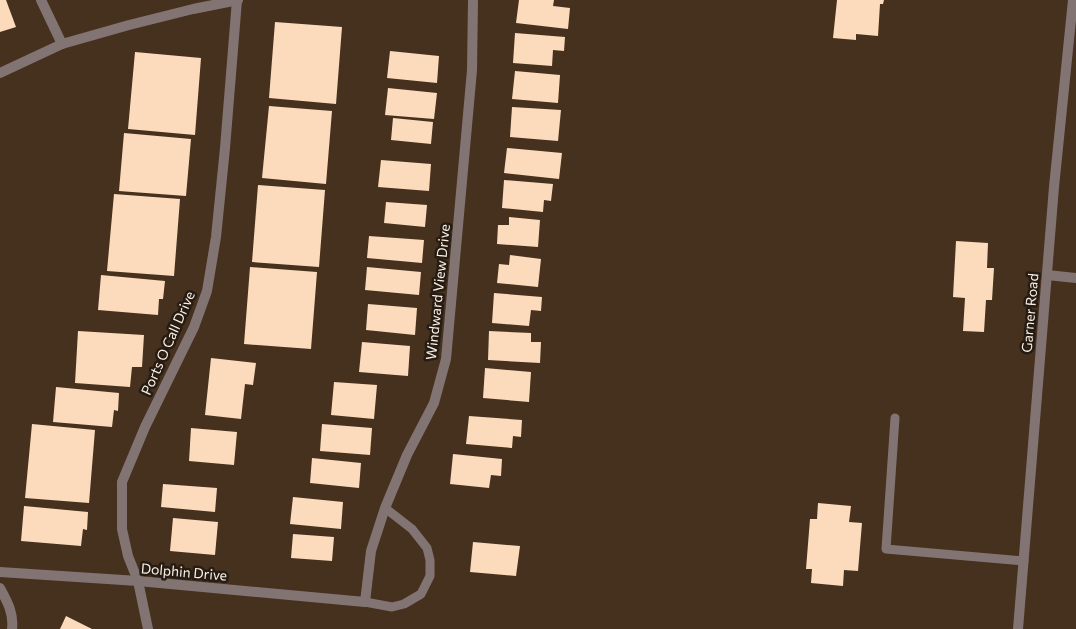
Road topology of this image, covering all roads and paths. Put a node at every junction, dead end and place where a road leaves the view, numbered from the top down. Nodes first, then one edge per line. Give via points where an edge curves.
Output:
1 (41, 0) edge
2 (237, 0) edge
3 (473, 0) edge
4 (1073, 0) edge
5 (62, 44) junction
6 (0, 73) edge
7 (1047, 275) junction
8 (1076, 278) edge
9 (895, 418) dead end
10 (385, 508) junction
11 (1024, 561) junction
12 (0, 572) edge
13 (138, 581) junction
14 (0, 588) edge
15 (365, 602) junction
16 (12, 629) edge
17 (148, 629) edge
18 (1018, 629) edge

1 - 5 street
2 - 5 street
2 - 13 street, Ports O Call Drive via 216,237 207,291 194,327 122,482 122,529
3 - 10 street, Windward View Drive via 472,70 446,359 434,403
4 - 7 street, Garner Road
5 - 6 street
7 - 8 street
7 - 11 street, Garner Road
9 - 11 lane via 886,549
10 - 15 street, Windward View Drive via 371,551
10 - 15 lane via 412,528 428,548 430,576 421,594 404,604 392,606
11 - 18 street, Garner Road
12 - 13 street, Dolphin Drive
13 - 15 street, Dolphin Drive
13 - 17 street, Ports O Call Drive
14 - 16 street via 9,604

